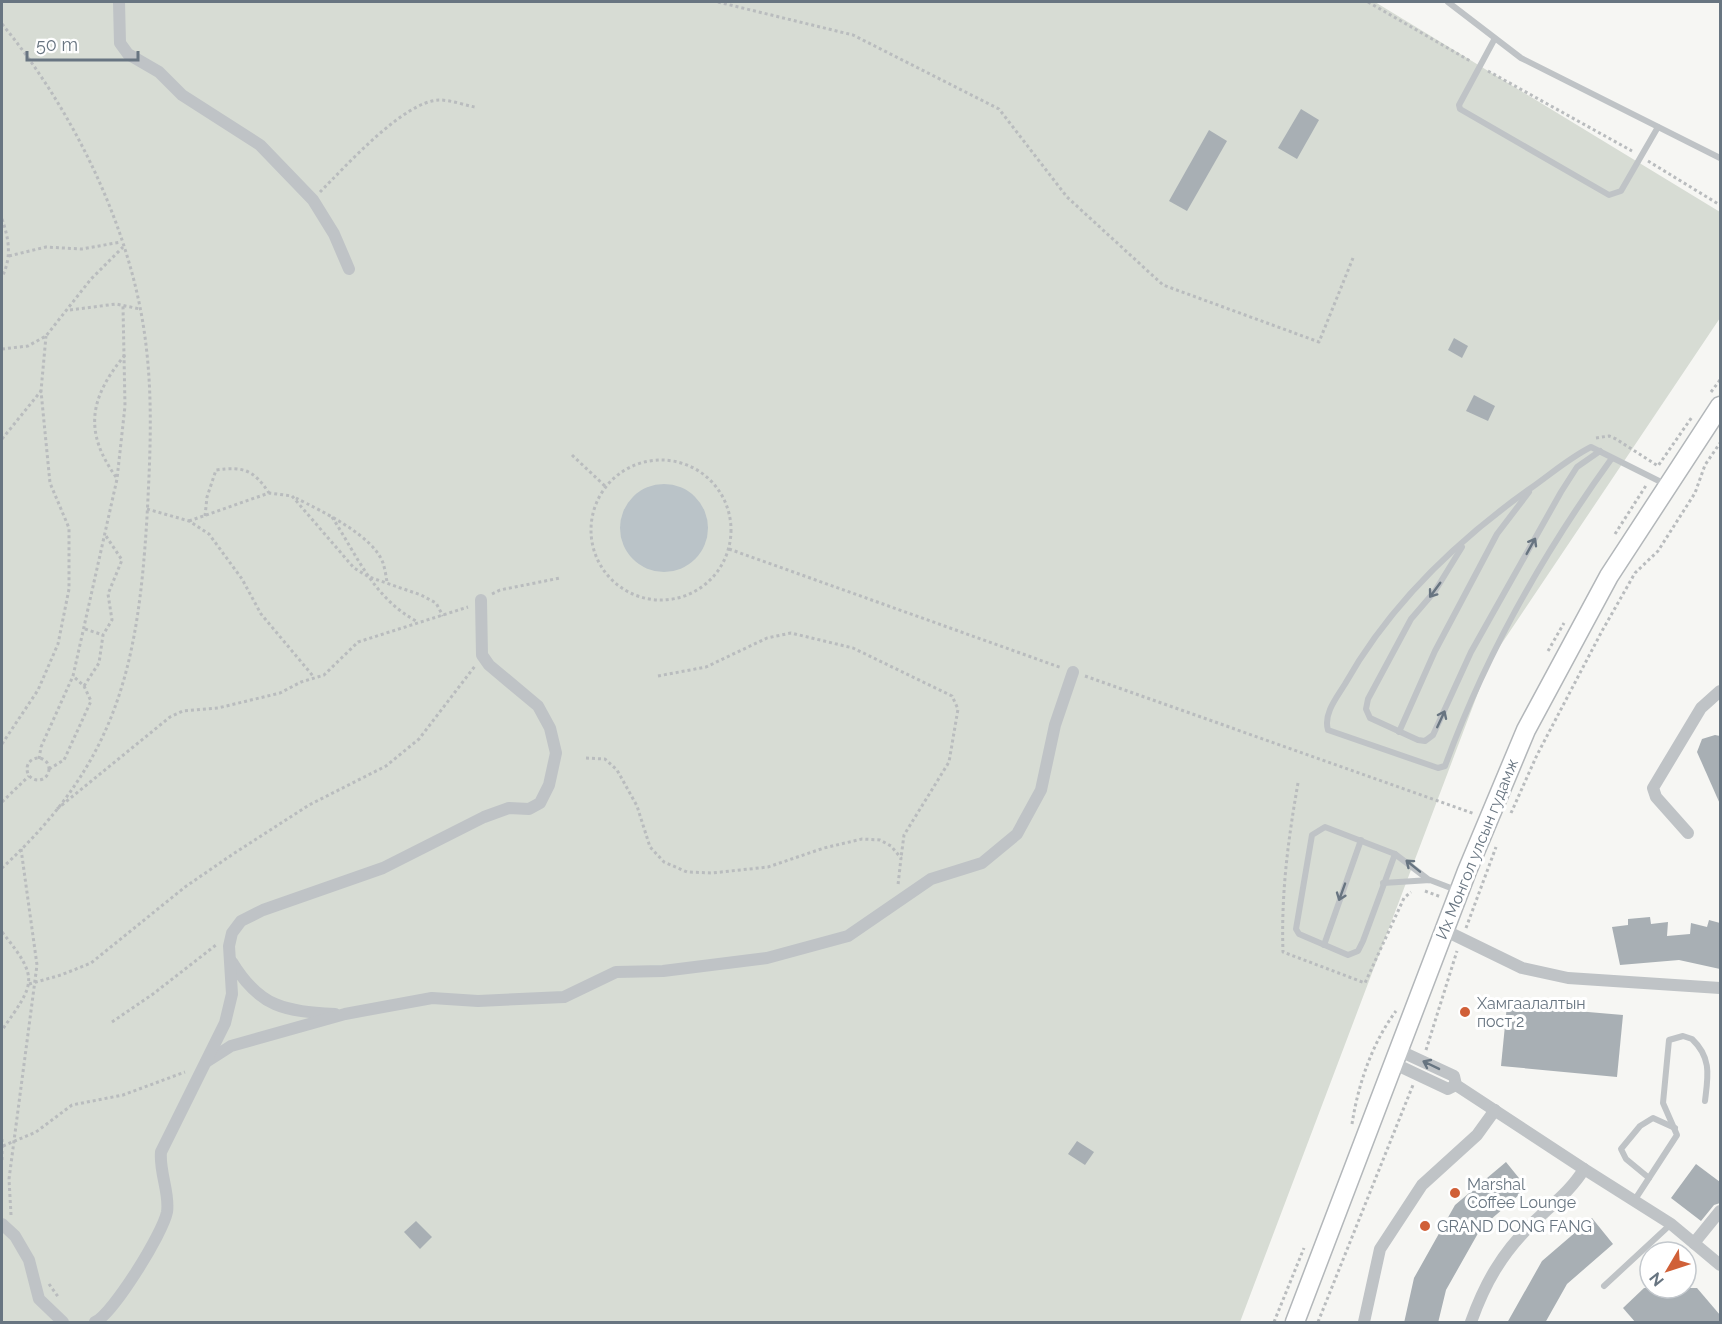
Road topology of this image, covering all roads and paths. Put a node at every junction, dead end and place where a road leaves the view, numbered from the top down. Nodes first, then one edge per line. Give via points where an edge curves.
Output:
1 (119, 2) edge
2 (718, 2) edge
3 (1368, 2) edge
4 (1448, 2) edge
5 (2, 24) edge
6 (1494, 39) junction
7 (1479, 67) junction
8 (476, 107) dead end
9 (1658, 127) junction
10 (1641, 156) junction
11 (1720, 158) edge
12 (313, 200) junction
13 (1720, 205) edge
14 (2, 219) edge
15 (122, 245) junction
16 (9, 256) junction
17 (1353, 258) dead end
18 (350, 269) dead end
19 (2, 275) edge
20 (123, 306) junction
21 (140, 309) junction
22 (68, 310) junction
23 (46, 336) junction
24 (2, 349) edge
25 (125, 355) junction
26 (41, 391) junction
27 (1720, 406) edge
28 (2, 439) edge
29 (1720, 442) edge
30 (1600, 451) junction
31 (572, 455) dead end
32 (1612, 458) junction
33 (117, 479) junction
34 (1667, 485) junction
35 (1533, 486) junction
36 (606, 487) junction
37 (269, 493) junction
38 (292, 496) junction
39 (147, 509) junction
40 (205, 516) junction
41 (332, 517) junction
42 (189, 521) junction
43 (106, 536) junction
44 (1466, 541) junction
45 (729, 549) junction
46 (369, 577) junction
47 (560, 578) dead end
48 (387, 582) junction
49 (481, 600) junction
50 (443, 616) junction
51 (418, 622) junction
52 (85, 628) junction
53 (103, 635) junction
54 (482, 655) junction
55 (1073, 672) junction
56 (73, 676) junction
57 (658, 676) dead end
58 (313, 677) junction
59 (84, 686) junction
60 (1720, 691) edge
61 (1399, 732) junction
62 (2, 744) edge
63 (586, 758) dead end
64 (39, 759) junction
65 (49, 769) junction
66 (29, 776) junction
67 (1298, 783) dead end
68 (2, 802) edge
69 (53, 813) junction
70 (1479, 816) dead end
71 (1508, 819) dead end
72 (1688, 833) dead end
73 (1499, 839) dead end
74 (1361, 840) junction
75 (21, 849) junction
76 (1395, 854) junction
77 (901, 858) junction
78 (2, 868) edge
79 (1430, 880) junction
80 (1383, 883) junction
81 (1415, 889) dead end
82 (1421, 890) dead end
83 (1460, 891) junction
84 (1442, 898) dead end
85 (895, 904) junction
86 (1444, 930) junction
87 (2, 932) edge
88 (232, 933) junction
89 (1463, 938) junction
90 (1324, 945) junction
91 (231, 961) junction
92 (36, 982) junction
93 (29, 984) junction
94 (1720, 988) edge
95 (1399, 1007) dead end
96 (345, 1014) junction
97 (112, 1022) dead end
98 (2, 1030) edge
99 (1398, 1057) junction
100 (1422, 1061) junction
101 (206, 1062) junction
102 (1417, 1074) junction
103 (1456, 1084) junction
104 (1705, 1101) dead end
105 (1495, 1110) junction
106 (1676, 1129) junction
107 (1351, 1130) dead end
108 (2, 1139) edge
109 (3, 1146) junction
110 (2, 1160) edge
111 (1584, 1169) junction
112 (1649, 1178) junction
113 (1634, 1201) junction
114 (1720, 1211) edge
115 (7, 1222) edge
116 (1671, 1224) junction
117 (1308, 1238) dead end
118 (1690, 1240) edge
119 (1696, 1240) edge
120 (1698, 1246) edge
121 (1720, 1265) edge
122 (47, 1280) dead end
123 (1604, 1286) dead end
124 (61, 1301) dead end
125 (63, 1323) edge
126 (95, 1323) edge
127 (1274, 1323) edge
128 (1295, 1323) edge
129 (1318, 1323) edge
130 (1364, 1323) edge
131 (1471, 1323) edge

1 - 12 street via 120,43 128,54 159,72 182,95 260,145
2 - 17 path via 853,34 999,109 1066,198 1163,285 1319,342
3 - 7 path
4 - 6 lane
5 - 15 path via 42,77 76,137
6 - 7 lane
6 - 9 lane via 1521,58
7 - 10 path
7 - 10 lane via 1460,109 1609,195 1620,191
8 - 12 path via 438,100 411,111 361,151
9 - 10 lane
9 - 11 lane
10 - 13 path
12 - 18 street
14 - 16 path
15 - 16 path via 46,247
15 - 21 path
15 - 22 path
16 - 19 path
20 - 21 path
20 - 22 path
20 - 25 path
21 - 39 path via 149,381
22 - 23 path
23 - 24 path via 28,346
23 - 26 path
25 - 33 path via 125,406
25 - 33 path via 99,390 94,416 96,443
26 - 28 path
26 - 62 path via 50,483 69,528 69,589 58,644 38,690
27 - 34 main road, Их Монгол улсын гудамж
29 - 71 path via 1705,465 1695,493 1658,551 1635,573 1602,631
30 - 32 lane
30 - 35 lane via 1591,447 1575,454
61 -> 30 lane via 1425,741 1433,735 1471,652 1561,492 1577,467
31 - 36 path
32 - 34 lane
32 - 44 lane via 1572,514 1494,651 1445,766 1438,768 1328,730 1328,713 1362,653 1429,571
33 - 43 path
34 - 83 main road, Их Монгол улсын гудамж via 1609,576 1526,730
35 - 44 lane via 1490,516
35 - 61 lane via 1497,534 1435,651
36 - 45 path via 630,467 652,460 675,461 697,469 714,484 726,504 731,527
36 - 45 path via 591,521 592,544 601,566 616,584 636,596 659,600 682,597 702,587 719,571
37 - 38 path
37 - 40 path
37 - 40 path via 259,477 237,467 216,470
38 - 41 path
38 - 46 path via 337,551
39 - 42 path
39 - 69 path via 139,617 123,690 99,746
40 - 42 path
41 - 46 path
41 - 48 path via 351,529 383,561
42 - 58 path via 209,534 242,579 261,614
43 - 52 path
43 - 53 path via 122,560 108,594 112,620
44 -> 61 lane via 1436,591 1411,619 1368,699 1366,709 1370,718
45 - 55 path
46 - 48 path
46 - 51 path via 388,603
47 - 49 path via 500,590
48 - 50 path via 436,603
49 - 50 path
49 - 54 street
50 - 51 path
51 - 58 path via 358,642 324,675
52 - 53 path
52 - 56 path
53 - 59 path via 99,663
54 - 88 street via 538,706 550,728 556,753 549,785 540,803 529,809 509,808 484,817 383,868 263,909 241,921
54 - 92 path via 419,739 386,766 309,805 185,887 91,963
55 - 70 path
55 - 85 street via 1054,725 1041,790 1017,834 982,863 931,879
56 - 59 path
56 - 64 path
57 - 77 path via 706,667 767,638 791,633 853,648 952,696 958,710 949,762 904,835
58 - 69 path via 280,693 218,708 183,711 170,717
59 - 65 path via 91,701 64,760
60 - 72 street via 1701,708 1653,788 1656,797
63 - 77 path via 605,759 617,770 637,806 650,847 664,862 687,873 768,867 862,839 886,843
64 - 65 path
64 - 66 path via 28,765
65 - 66 path via 41,780
66 - 68 path
67 - 81 path via 1285,860 1282,952 1365,983 1404,898
69 - 75 path
73 - 89 path
74 - 76 lane
74 -> 90 lane
74 - 90 lane via 1325,827 1312,835 1296,930
75 - 78 path
75 - 92 path via 36,943
79 -> 76 lane
76 - 80 lane
77 - 85 path
79 - 80 lane
79 - 83 lane
80 - 90 lane via 1358,951 1348,955
82 - 84 path
83 - 86 main road, Их Монгол улсын гудамж
85 - 96 street via 848,936 767,958 663,971 616,972 564,997 478,1001 432,998
86 - 89 street
86 - 99 main road, Их Монгол улсын гудамж
87 - 93 path via 24,960
88 - 91 street
88 - 97 path
89 - 94 street via 1522,968 1568,978
89 - 100 path
91 - 96 street via 252,991 273,1005 291,1011
91 - 101 street via 230,1004
92 - 93 path
92 - 115 path via 27,1027
93 - 98 path via 27,995
95 - 107 path via 1383,1028 1356,1097
96 - 101 street via 231,1046
99 - 100 street
99 - 102 street
99 - 128 main road, Их Монгол улсын гудамж
103 -> 100 street via 1454,1076
101 - 109 path via 123,1095 72,1105 36,1132
101 - 126 street via 161,1152 159,1168 167,1210 157,1240 115,1302
102 - 103 street via 1448,1089
102 - 129 path
103 - 105 street
104 - 106 lane via 1709,1064 1704,1053 1692,1039 1674,1037 1669,1040 1663,1103
105 - 111 street
105 - 130 street via 1477,1135 1422,1185 1380,1249
106 - 112 lane via 1677,1135
106 - 112 lane via 1653,1118 1640,1126 1621,1149 1626,1159
108 - 109 path
109 - 110 path
111 - 113 street
111 - 131 street via 1576,1183 1503,1258 1484,1286
112 - 113 lane
113 - 116 street
114 - 119 street
115 - 125 street via 29,1260 39,1299
116 - 118 street
116 - 123 lane
117 - 127 path
120 - 121 street
122 - 124 path

